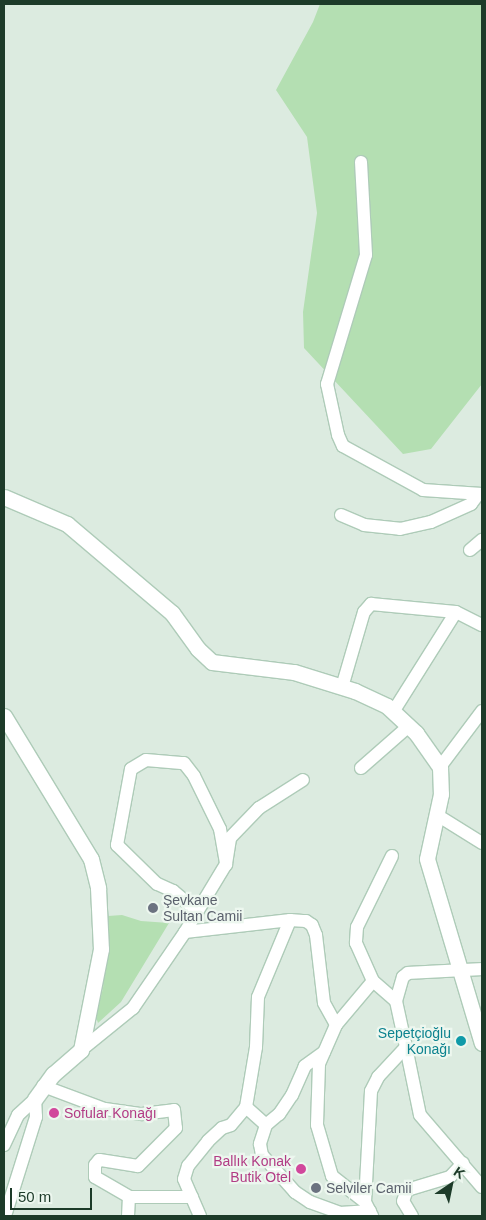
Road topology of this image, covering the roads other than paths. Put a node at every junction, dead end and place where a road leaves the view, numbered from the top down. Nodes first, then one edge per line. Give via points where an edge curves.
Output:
1 (361, 162) dead end
2 (480, 495) edge
3 (4, 496) edge
4 (341, 515) dead end
5 (482, 540) edge
6 (470, 550) dead end
7 (456, 612) junction
8 (482, 625) edge
9 (342, 687) junction
10 (482, 711) edge
11 (393, 712) junction
12 (4, 716) edge
13 (409, 726) junction
14 (440, 767) junction
15 (361, 768) dead end
16 (303, 780) dead end
17 (437, 815) junction
18 (482, 843) edge
19 (392, 856) dead end
20 (226, 864) junction
21 (197, 910) junction
22 (290, 920) junction
23 (185, 932) junction
24 (482, 969) edge
25 (461, 972) junction
26 (373, 981) junction
27 (396, 1001) junction
28 (336, 1025) junction
29 (482, 1043) edge
30 (406, 1048) junction
31 (81, 1050) junction
32 (324, 1052) junction
33 (39, 1092) junction
34 (246, 1107) junction
35 (266, 1125) junction
36 (4, 1145) edge
37 (463, 1163) junction
38 (482, 1187) edge
39 (129, 1197) junction
40 (192, 1197) junction
41 (369, 1210) edge
42 (5, 1216) edge
43 (128, 1216) edge
44 (200, 1216) edge
45 (412, 1216) edge

1 - 2 street via 366,255 327,384 338,435 343,446 423,490
2 - 4 street via 471,504 431,522 400,529 364,525
3 - 9 main road via 67,524 172,613 198,649 212,662 294,672
5 - 6 street
7 - 8 street
7 - 9 street via 371,604 364,612
7 - 11 street
9 - 11 main road
10 - 14 street
11 - 13 main road
12 - 31 main road via 91,859 98,888 101,949
13 - 14 main road
13 - 15 street
14 - 17 main road
16 - 20 street via 258,808 230,838
17 - 18 street
17 - 25 main road via 427,859
19 - 26 street via 357,927 356,943
20 - 21 street
20 - 21 street via 220,829 184,762 146,760 131,769 117,845 156,884 173,891
21 - 23 street
22 - 23 street
22 - 28 street via 312,925 324,1003
22 - 34 street via 258,997 256,1047
23 - 31 street via 133,1008
24 - 25 street
25 - 27 street via 408,973 403,977
25 - 29 main road
26 - 27 street
26 - 28 street
27 - 30 street
28 - 32 street
30 - 37 street via 420,1115
30 - 41 street via 378,1078 371,1091
31 - 33 main road
32 - 35 street via 305,1066 292,1095 279,1114
32 - 41 street via 319,1064 317,1125 332,1176
33 - 36 street via 18,1115
33 - 39 street via 106,1109 142,1114 174,1110 176,1128 138,1166 99,1160 94,1165 95,1178
33 - 42 street via 36,1117
34 - 35 street
34 - 40 street via 231,1125 222,1128 208,1141 188,1166 184,1179
35 - 41 street via 260,1144 262,1155 295,1192 310,1202 340,1213
37 - 38 street
37 - 45 street via 450,1177 407,1190 403,1201
39 - 40 street
39 - 43 street
40 - 44 street

